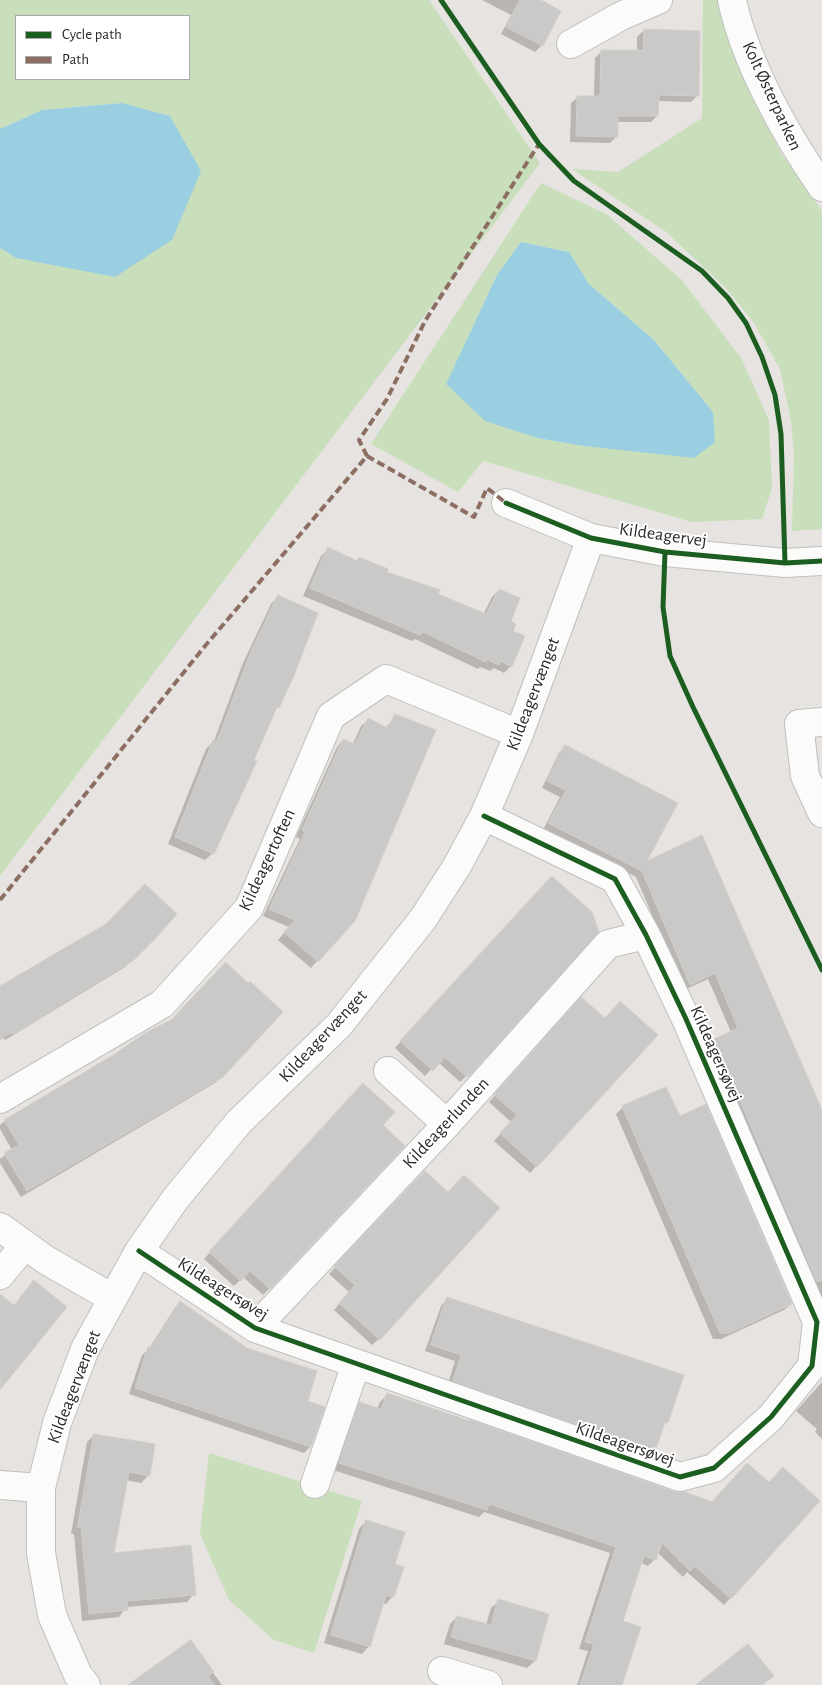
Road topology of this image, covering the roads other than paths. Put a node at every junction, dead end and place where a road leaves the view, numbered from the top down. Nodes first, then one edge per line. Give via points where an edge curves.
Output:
1 (658, 0) edge
2 (732, 0) edge
3 (616, 8) edge
4 (571, 44) dead end
5 (822, 187) edge
6 (506, 503) dead end
7 (591, 538) junction
8 (822, 561) edge
9 (822, 722) edge
10 (519, 734) junction
11 (822, 813) edge
12 (484, 816) junction
13 (646, 935) junction
14 (388, 1071) dead end
15 (0, 1099) edge
16 (447, 1124) junction
17 (0, 1227) edge
18 (24, 1246) junction
19 (139, 1251) junction
20 (0, 1275) edge
21 (112, 1298) junction
22 (255, 1328) junction
23 (356, 1364) junction
24 (315, 1484) dead end
25 (0, 1485) edge
26 (41, 1488) junction
27 (442, 1671) dead end
28 (75, 1682) edge
29 (488, 1685) edge

1 - 3 street
2 - 5 street, Kolt Østerparken via 762,83 794,147
3 - 4 street
6 - 7 street, Kildeagervej
7 - 8 street, Kildeagervej via 665,552 785,563
7 - 10 street, Kildeagervænget
9 - 11 street via 799,724 805,776
10 - 12 street, Kildeagervænget
10 - 15 street, Kildeagertoften via 386,679 332,716 249,908 162,1004
12 - 13 street, Kildeagersøvej via 616,879
12 - 19 street, Kildeagervænget via 423,919 339,1025 239,1122 176,1198
13 - 16 street, Kildeagerlunden via 608,944
13 - 23 street, Kildeagersøvej via 686,1019 817,1322 812,1366 771,1417 714,1468 680,1478
14 - 16 street
16 - 22 street, Kildeagerlunden
17 - 18 street
18 - 20 street
18 - 21 street
19 - 21 street, Kildeagervænget
19 - 22 street, Kildeagersøvej
21 - 26 street, Kildeagervænget via 84,1349 56,1423
22 - 23 street, Kildeagersøvej
23 - 24 street
25 - 26 street
26 - 28 street, Kildeagervænget via 41,1553 52,1615
27 - 29 street

